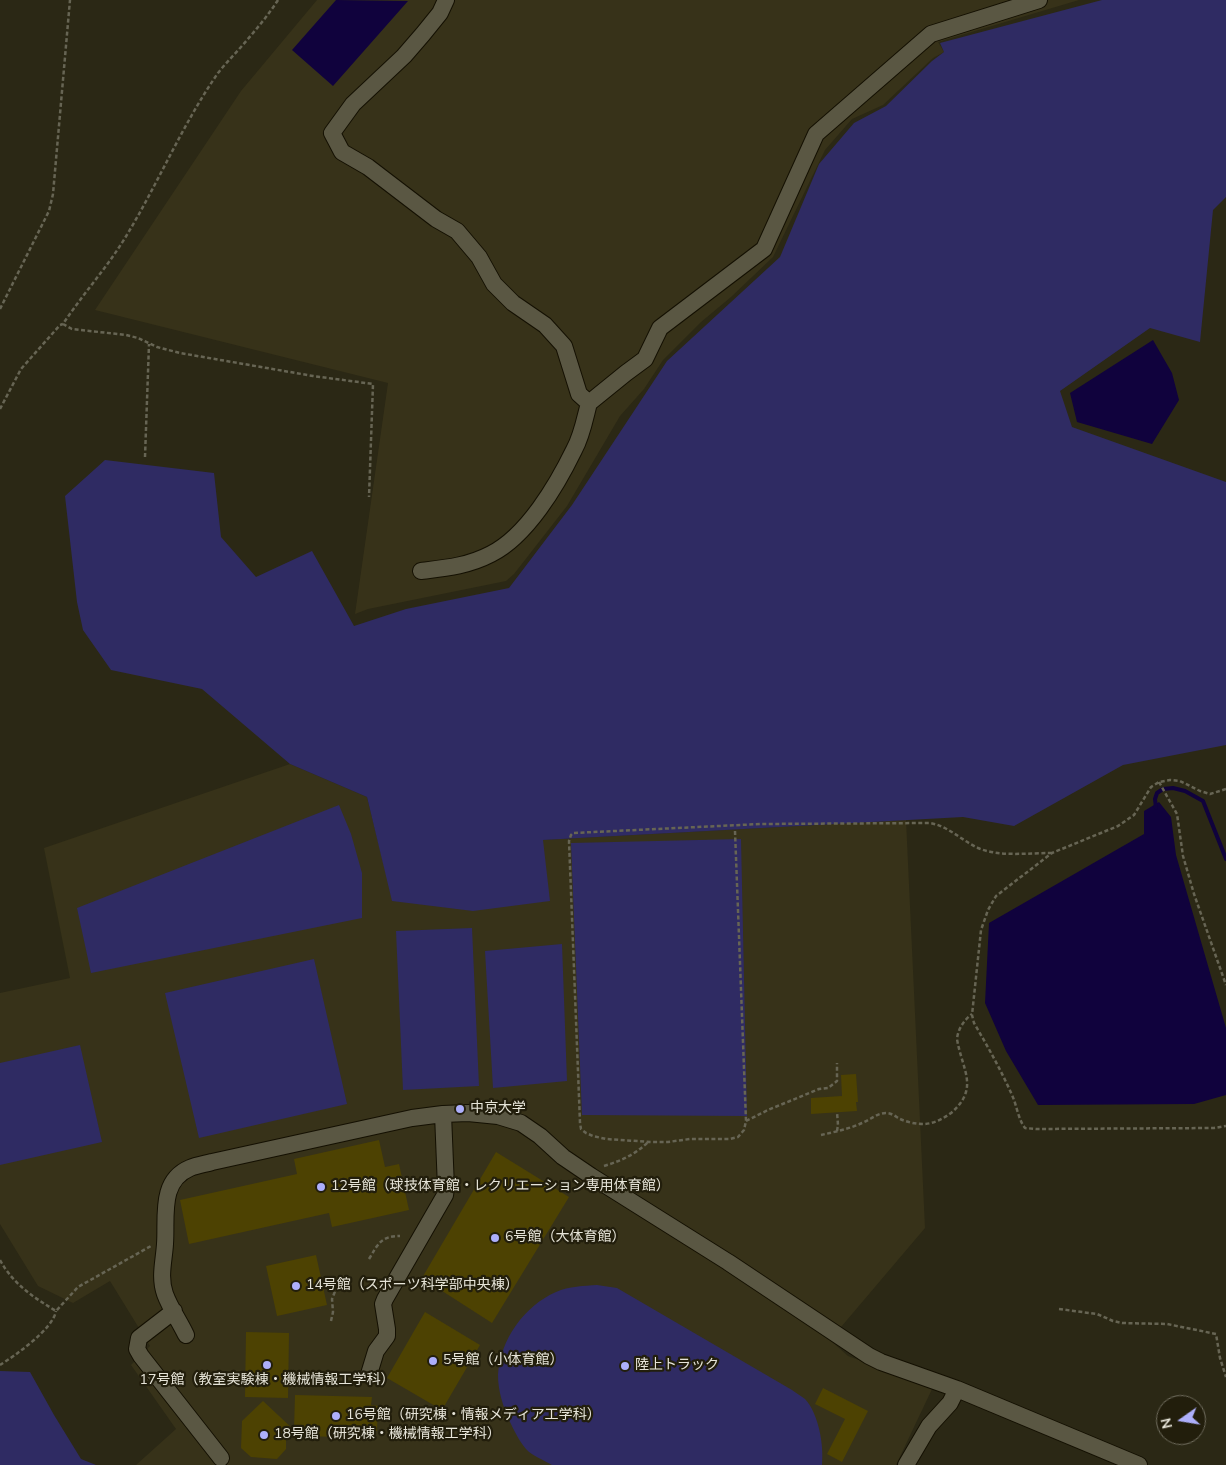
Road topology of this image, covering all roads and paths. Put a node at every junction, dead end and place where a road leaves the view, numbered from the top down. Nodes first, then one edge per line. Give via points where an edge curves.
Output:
1 (70, 0) edge
2 (278, 0) edge
3 (446, 0) edge
4 (1039, 0) edge
5 (0, 309) edge
6 (62, 324) junction
7 (149, 343) junction
8 (589, 402) junction
9 (0, 410) edge
10 (145, 457) dead end
11 (369, 496) dead end
12 (421, 570) dead end
13 (1159, 782) junction
14 (1226, 789) edge
15 (735, 831) dead end
16 (1052, 853) junction
17 (1226, 985) edge
18 (972, 1014) junction
19 (837, 1063) dead end
20 (837, 1112) dead end
21 (443, 1114) junction
22 (746, 1121) junction
23 (1226, 1126) edge
24 (837, 1131) junction
25 (821, 1135) dead end
26 (648, 1142) junction
27 (591, 1176) junction
28 (400, 1236) dead end
29 (165, 1243) junction
30 (369, 1259) dead end
31 (0, 1260) edge
32 (344, 1277) dead end
33 (336, 1280) dead end
34 (336, 1289) dead end
35 (1059, 1309) dead end
36 (56, 1311) junction
37 (174, 1311) junction
38 (331, 1322) dead end
39 (186, 1335) dead end
40 (0, 1365) edge
41 (369, 1374) dead end
42 (1226, 1377) edge
43 (957, 1389) junction
44 (221, 1458) dead end
45 (906, 1465) edge
46 (1139, 1465) edge

1 - 5 path via 53,194 49,210
2 - 6 path via 265,20 219,72 124,239
3 - 8 street via 417,42 353,104 332,133 342,152 456,231 479,257 494,284 513,303 545,325 564,346 579,394
4 - 8 street via 931,34 816,134 764,249 660,328 645,360
6 - 7 path via 72,329 126,335
6 - 9 path via 21,369
7 - 10 path
7 - 11 path via 224,362 372,384
8 - 12 street via 575,449 536,513 512,541 491,554 456,567
13 - 14 path via 1180,782 1210,794
13 - 16 path via 1151,786 1134,815 1118,826
13 - 17 path via 1177,814 1183,856
15 - 22 path
16 - 18 path via 996,896 988,910 981,930
16 - 26 path via 996,853 930,823 760,824 573,833 569,841 580,1123 582,1129 593,1136
18 - 23 path via 999,1065 1025,1128
18 - 24 path via 957,1034 968,1087 954,1110 941,1119 924,1124 884,1113
19 - 22 path via 837,1081 828,1088
20 - 24 path
21 - 27 street via 498,1116 521,1123
21 - 29 street via 402,1120 189,1168 169,1188
21 - 41 street via 445,1195 384,1299 387,1336 376,1351
22 - 26 path via 738,1137 730,1139
24 - 25 path
26 - 27 path via 632,1155 600,1168
27 - 43 street via 827,1326 857,1349 881,1362
28 - 30 path via 380,1241
29 - 36 path via 151,1246 78,1287
29 - 37 street via 161,1275 165,1294
31 - 36 path via 14,1282
32 - 33 path
34 - 38 path
35 - 42 path via 1097,1314 1122,1323 1166,1324 1216,1334
36 - 40 path via 38,1336
37 - 39 street
37 - 44 street via 140,1338 137,1348
43 - 45 street via 950,1403 929,1426
43 - 46 street

